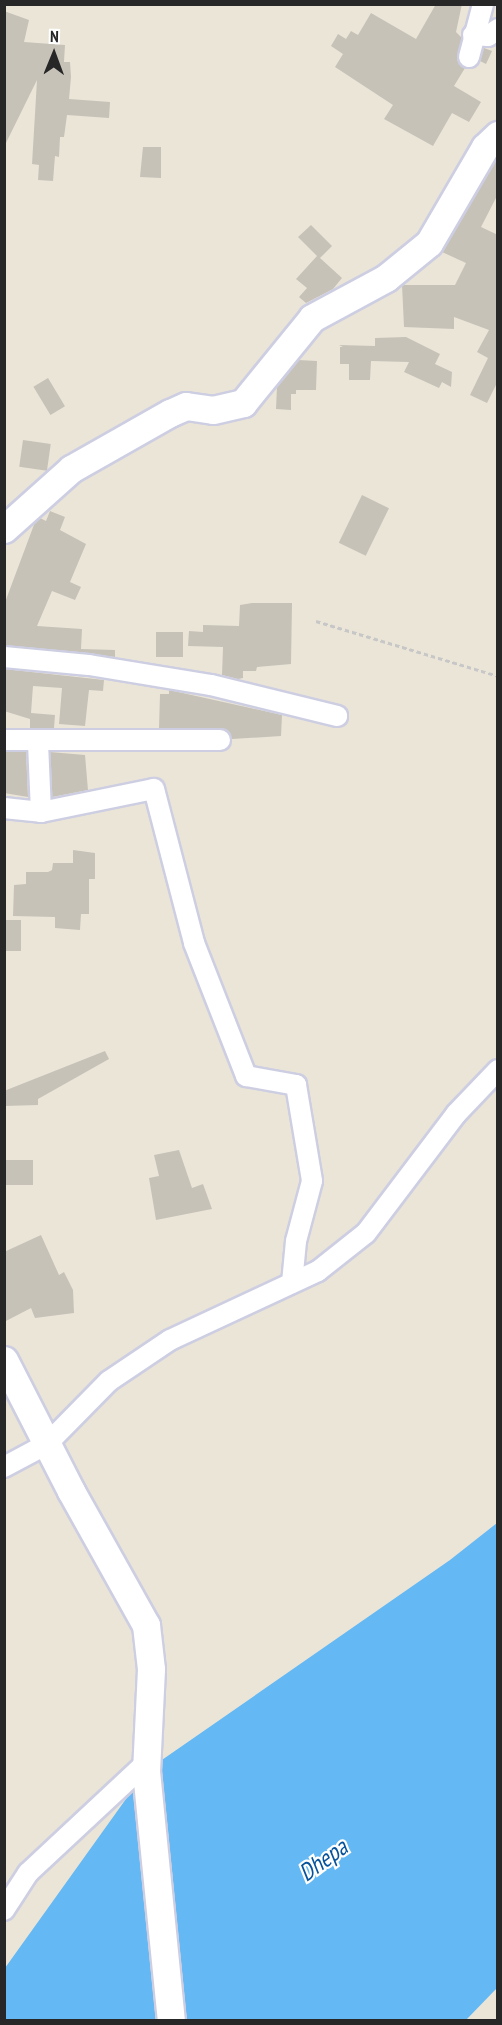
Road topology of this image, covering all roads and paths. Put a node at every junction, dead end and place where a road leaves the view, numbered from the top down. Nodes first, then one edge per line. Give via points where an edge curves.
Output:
1 (483, 4) edge
2 (498, 29) edge
3 (473, 34) junction
4 (470, 57) dead end
5 (498, 135) edge
6 (4, 529) edge
7 (316, 621) dead end
8 (4, 657) edge
9 (498, 676) edge
10 (337, 716) dead end
11 (4, 740) edge
12 (220, 740) dead end
13 (38, 743) junction
14 (4, 808) edge
15 (41, 812) junction
16 (498, 1070) edge
17 (292, 1282) junction
18 (4, 1360) edge
19 (47, 1444) junction
20 (4, 1467) edge
21 (148, 1761) junction
22 (4, 1910) edge
23 (171, 2020) edge

1 - 3 street
2 - 3 street via 488,36
3 - 4 street
5 - 6 street via 485,147 429,243 386,278 312,318 243,403 213,410 186,406 170,413 71,469
7 - 9 path
8 - 10 street via 89,665 211,685
11 - 13 street
12 - 13 street via 126,738
13 - 15 street
14 - 15 street
15 - 17 street via 154,789 194,943 246,1076 296,1085 312,1182 296,1240
16 - 17 street via 456,1114 366,1233 318,1271
17 - 19 street via 170,1340 109,1381
18 - 19 street
19 - 20 street
19 - 21 street via 146,1625 151,1669
21 - 22 street via 28,1873
21 - 23 street

